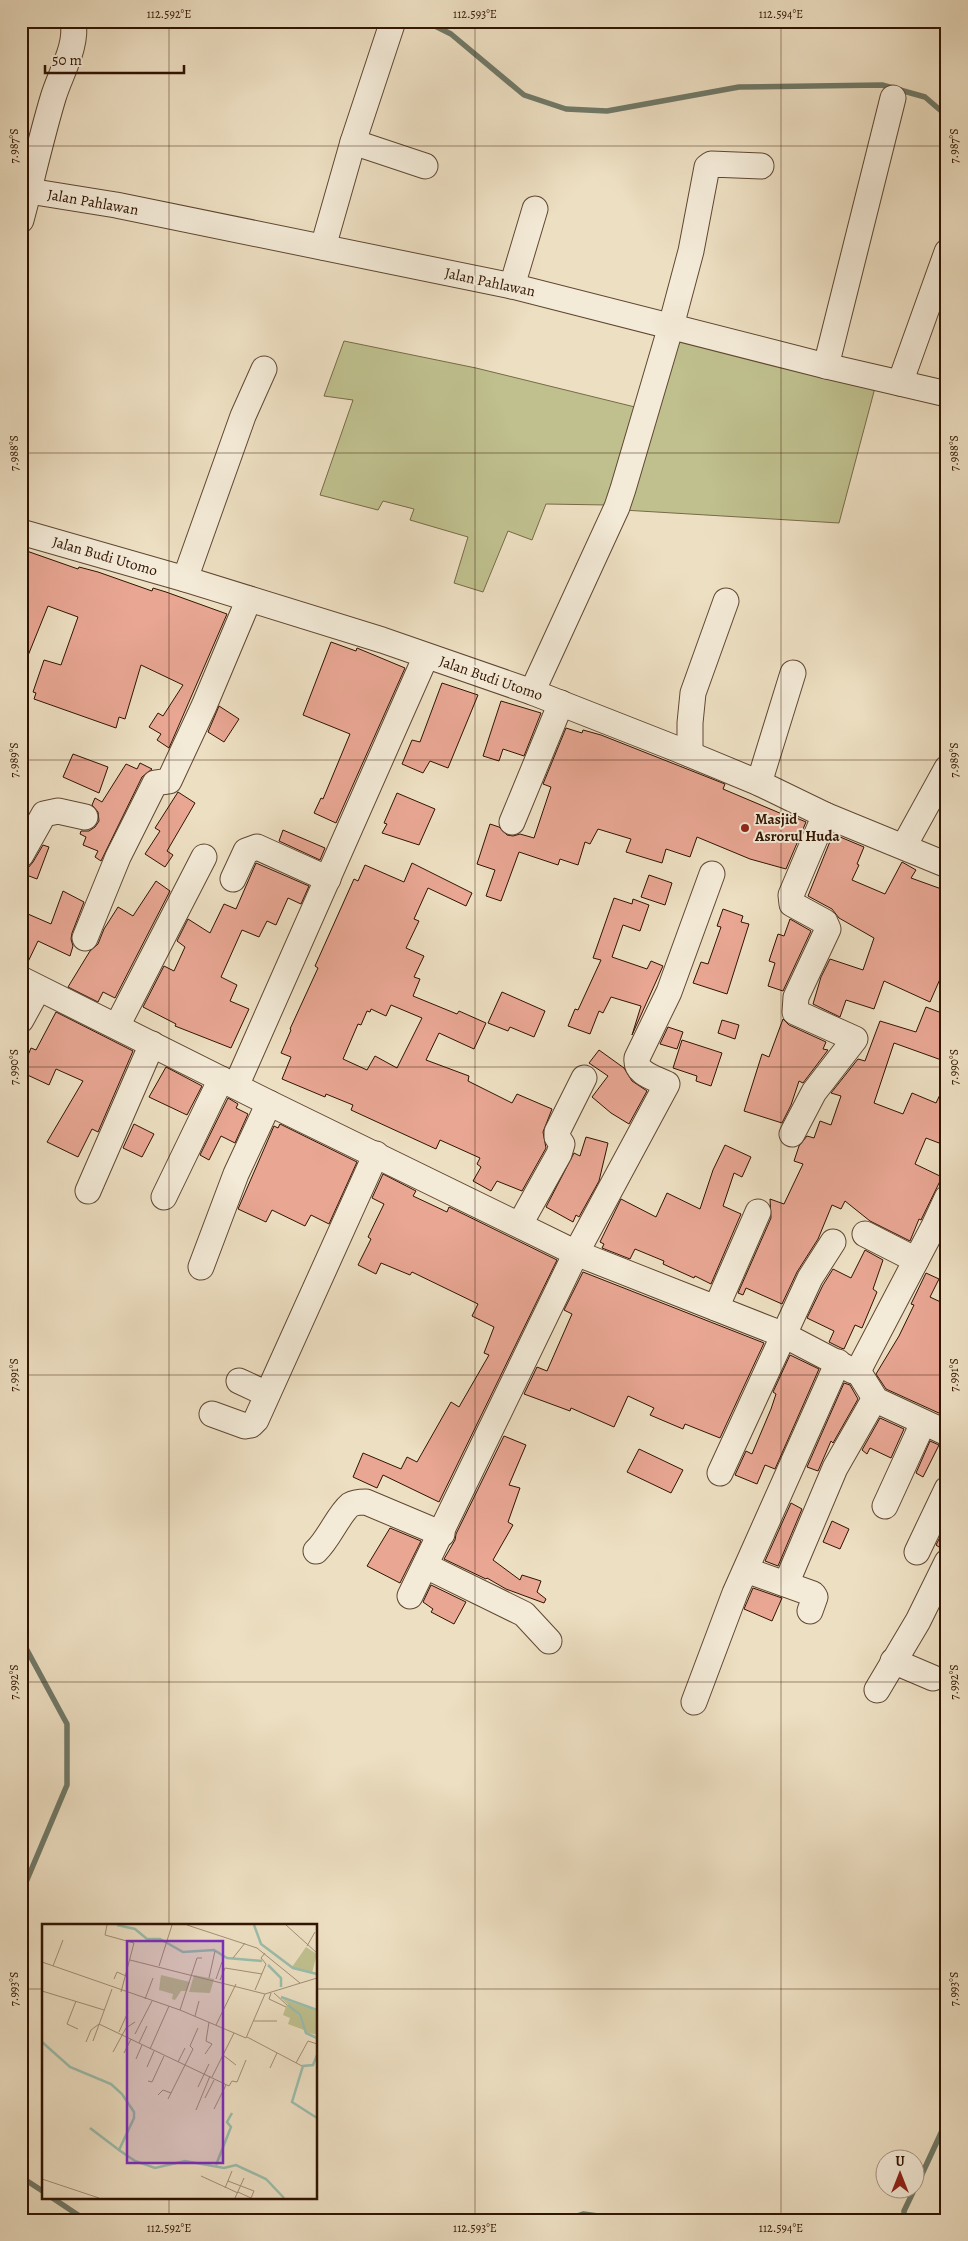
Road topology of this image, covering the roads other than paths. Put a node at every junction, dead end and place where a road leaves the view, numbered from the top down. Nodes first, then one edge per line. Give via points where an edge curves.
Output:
1 (73, 21) edge
2 (393, 22) edge
3 (893, 98) dead end
4 (353, 142) junction
5 (425, 166) dead end
6 (761, 166) dead end
7 (29, 191) junction
8 (535, 209) dead end
9 (21, 220) edge
10 (323, 247) junction
11 (947, 252) edge
12 (512, 286) junction
13 (671, 326) junction
14 (826, 366) junction
15 (264, 369) dead end
16 (900, 383) junction
17 (944, 386) edge
18 (21, 532) edge
19 (185, 579) junction
20 (249, 599) junction
21 (726, 601) dead end
22 (426, 656) junction
23 (793, 673) dead end
24 (532, 692) junction
25 (561, 703) junction
26 (690, 754) junction
27 (947, 768) edge
28 (759, 783) junction
29 (825, 815) junction
30 (85, 817) dead end
31 (512, 822) dead end
32 (904, 846) junction
33 (21, 855) edge
34 (204, 857) dead end
35 (947, 865) edge
36 (712, 874) dead end
37 (233, 880) dead end
38 (328, 880) junction
39 (85, 938) dead end
40 (30, 984) edge
41 (21, 1020) edge
42 (117, 1026) junction
43 (152, 1044) junction
44 (584, 1078) dead end
45 (229, 1083) junction
46 (269, 1103) junction
47 (792, 1134) dead end
48 (376, 1154) junction
49 (88, 1191) dead end
50 (164, 1197) dead end
51 (947, 1198) edge
52 (758, 1212) dead end
53 (520, 1224) junction
54 (940, 1229) edge
55 (865, 1234) dead end
56 (833, 1242) dead end
57 (576, 1253) junction
58 (916, 1260) junction
59 (201, 1267) dead end
60 (716, 1308) junction
61 (784, 1335) junction
62 (848, 1366) junction
63 (239, 1381) dead end
64 (267, 1394) junction
65 (876, 1400) junction
66 (212, 1414) dead end
67 (923, 1423) junction
68 (947, 1432) edge
69 (720, 1473) dead end
70 (947, 1489) edge
71 (884, 1506) dead end
72 (442, 1534) junction
73 (316, 1551) dead end
74 (917, 1552) dead end
75 (947, 1562) edge
76 (426, 1566) junction
77 (746, 1570) junction
78 (786, 1584) junction
79 (410, 1596) dead end
80 (810, 1611) dead end
81 (549, 1641) dead end
82 (893, 1661) junction
83 (933, 1678) dead end
84 (878, 1690) dead end
85 (694, 1702) dead end

1 - 7 street via 73,41 53,97
2 - 4 street
3 - 14 street
4 - 5 street
4 - 10 street
6 - 13 street via 711,164 707,167 691,251
7 - 9 street
7 - 10 street, Jalan Pahlawan via 116,205
8 - 12 street
10 - 12 street, Jalan Pahlawan
11 - 16 street
12 - 13 street, Jalan Pahlawan
13 - 14 street, Jalan Pahlawan
13 - 24 street via 617,507
14 - 16 street, Jalan Pahlawan
15 - 19 street via 242,416
16 - 17 street, Jalan Pahlawan
18 - 19 street, Jalan Budi Utomo
19 - 20 street, Jalan Budi Utomo
20 - 22 street, Jalan Budi Utomo
20 - 39 street via 169,780 155,783 118,857
21 - 26 street via 694,693
22 - 24 street, Jalan Budi Utomo
22 - 38 street
23 - 28 street
24 - 25 street, Jalan Budi Utomo
25 - 26 street, Jalan Budi Utomo
25 - 31 street
26 - 28 street, Jalan Budi Utomo
27 - 32 street
28 - 29 street, Jalan Budi Utomo
29 - 32 street, Jalan Budi Utomo
29 - 47 street via 790,895 792,904 825,922 828,929 796,997 795,1012 854,1039 814,1092
30 - 33 street via 58,811 44,814
32 - 35 street, Jalan Budi Utomo
34 - 42 street
36 - 57 street via 669,992 637,1058 640,1071 667,1084
37 - 38 street via 246,851 257,847
38 - 45 street
40 - 41 street
40 - 42 street
42 - 43 street
43 - 45 street
43 - 49 street
44 - 53 street via 557,1132 562,1144 559,1154
45 - 46 street
45 - 50 street
46 - 48 street
46 - 59 street via 236,1174
48 - 53 street
48 - 64 street
51 - 54 street
52 - 60 street
53 - 57 street
54 - 58 street
55 - 58 street
56 - 61 street via 810,1278
57 - 60 street
57 - 72 street
58 - 62 street
60 - 61 street
61 - 62 street
61 - 69 street
62 - 65 street
62 - 77 street
63 - 64 street
64 - 66 street via 251,1425 245,1426
65 - 67 street
65 - 78 street via 835,1468
67 - 68 street
67 - 71 street
70 - 74 street
72 - 73 street via 360,1502 350,1506
72 - 76 street
75 - 82 street via 918,1621
76 - 79 street
76 - 81 street via 524,1614
77 - 78 street
77 - 85 street
78 - 80 street via 813,1594 815,1598
82 - 83 street
82 - 84 street

